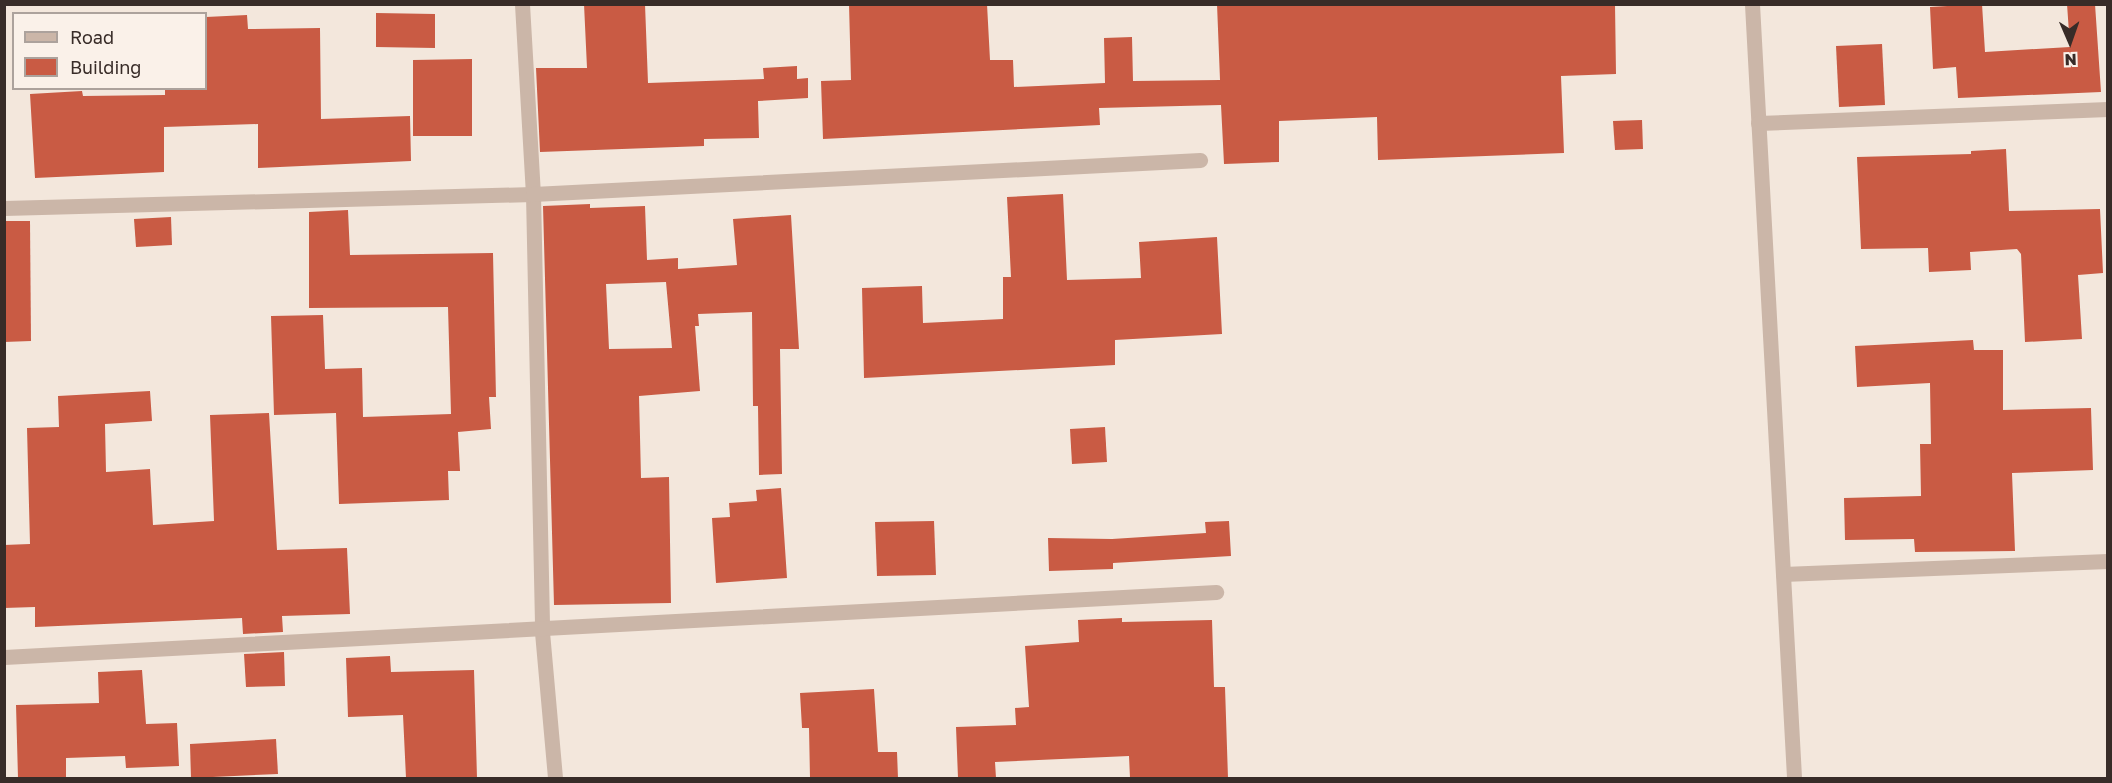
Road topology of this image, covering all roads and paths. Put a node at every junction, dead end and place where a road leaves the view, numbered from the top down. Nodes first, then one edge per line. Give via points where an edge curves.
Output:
1 (522, 4) edge
2 (1752, 4) edge
3 (2108, 109) edge
4 (1758, 123) junction
5 (1200, 160) dead end
6 (533, 194) junction
7 (4, 208) edge
8 (2108, 561) edge
9 (1783, 574) junction
10 (1216, 592) dead end
11 (542, 632) junction
12 (4, 657) edge
13 (555, 778) edge
14 (1794, 778) edge

1 - 6 street
2 - 4 street
3 - 4 street
4 - 9 street
5 - 6 street
6 - 7 street
6 - 11 street
8 - 9 street
9 - 14 street
10 - 11 street
11 - 12 street
11 - 13 street

